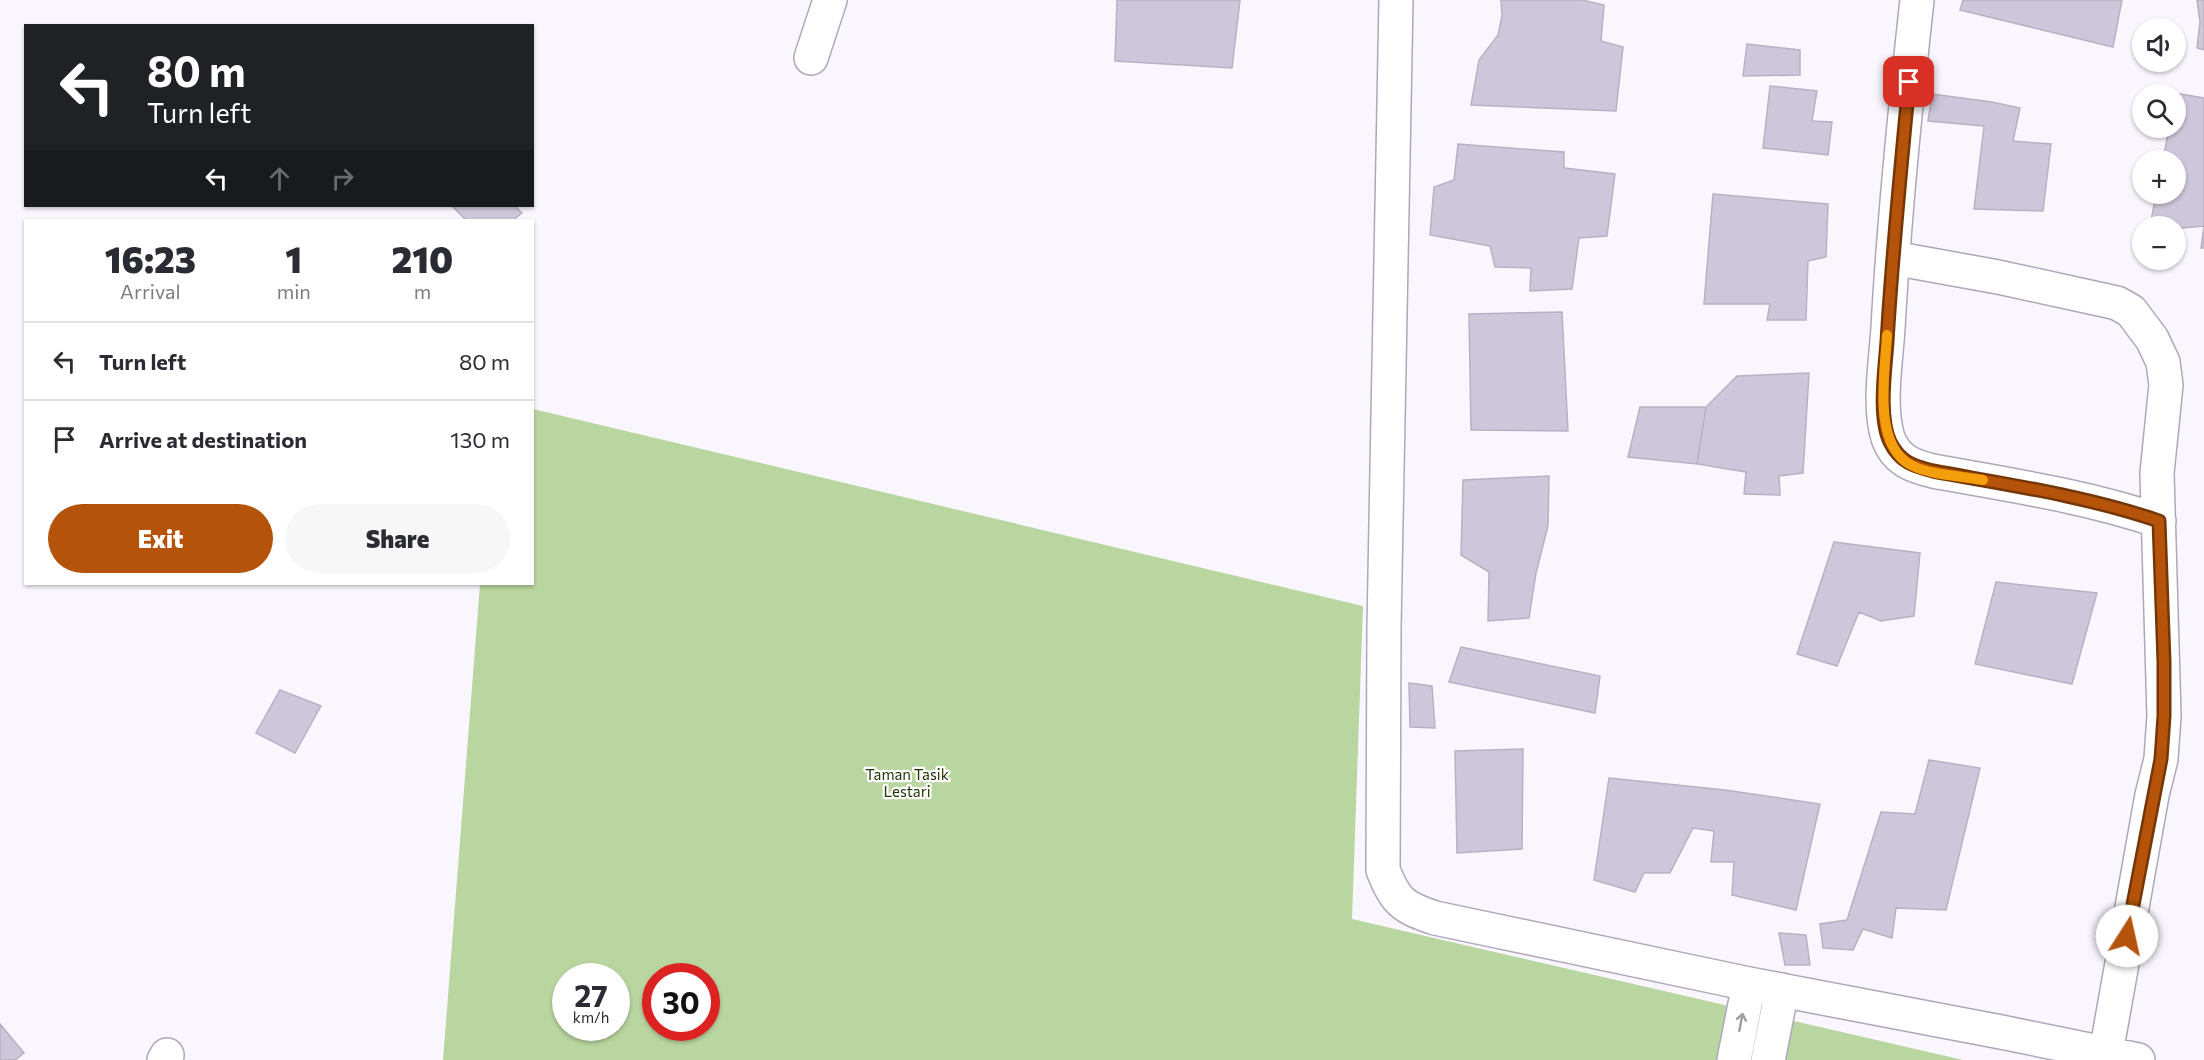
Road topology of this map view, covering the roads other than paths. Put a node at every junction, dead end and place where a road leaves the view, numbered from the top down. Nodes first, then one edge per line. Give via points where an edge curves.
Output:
1 (830, 0) edge
2 (1396, 0) edge
3 (1917, 0) edge
4 (811, 58) dead end
5 (1893, 258) junction
6 (2159, 521) junction
7 (1749, 984) junction
8 (1782, 990) junction
9 (2106, 1053) junction
10 (1734, 1060) edge
11 (1767, 1060) edge
12 (2138, 1060) edge

1 - 4 street
2 - 7 street via 1383,870 1393,893 1410,909 1435,918
3 - 5 street
5 - 6 street via 2117,303 2131,311 2163,362 2166,385 2157,473
5 - 6 street via 1884,421 1898,455 1911,465 1933,471 2083,499
6 - 9 street via 2164,662 2161,759
7 - 8 street
10 -> 7 street
8 - 9 street
8 - 11 street
9 - 12 street

